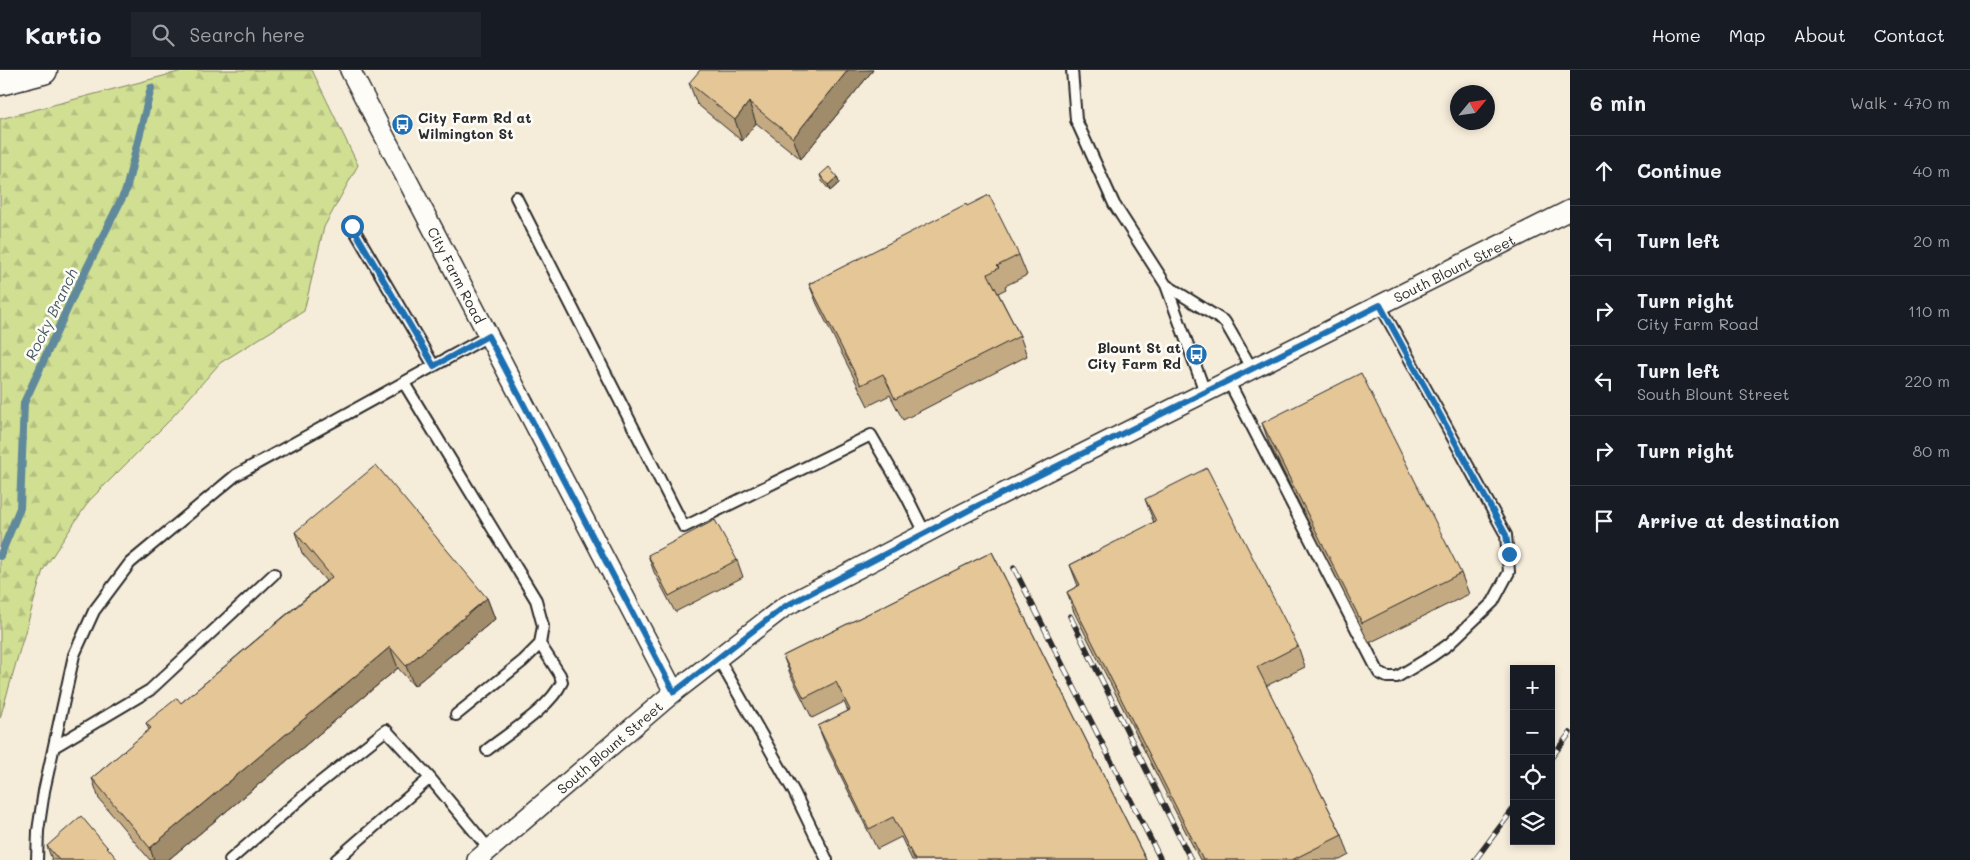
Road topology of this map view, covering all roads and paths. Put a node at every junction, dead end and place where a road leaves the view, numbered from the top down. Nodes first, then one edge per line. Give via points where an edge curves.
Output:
1 (43, 70) edge
2 (350, 70) edge
3 (1072, 70) edge
4 (0, 81) edge
5 (516, 197) dead end
6 (1570, 210) edge
7 (352, 226) dead end
8 (1166, 285) junction
9 (1380, 305) junction
10 (488, 336) junction
11 (434, 366) junction
12 (1252, 369) junction
13 (1228, 380) junction
14 (404, 383) junction
15 (1205, 392) junction
16 (925, 533) junction
17 (274, 574) dead end
18 (540, 644) junction
19 (718, 658) junction
20 (674, 692) junction
21 (456, 715) dead end
22 (54, 747) junction
23 (487, 750) dead end
24 (430, 778) junction
25 (483, 854) edge
26 (37, 860) edge
27 (230, 860) edge
28 (336, 860) edge
29 (827, 860) edge

1 - 4 main road
2 - 10 street, City Farm Road
3 - 8 lane via 1076,120 1114,204
5 - 16 lane via 684,527 871,435
6 - 9 street, South Blount Street
7 - 11 lane
8 - 12 lane via 1225,322
8 - 15 lane
9 - 12 street, South Blount Street
9 - 13 lane via 1506,535 1509,554 1509,572 1493,602 1449,644 1397,677 1379,673
10 - 11 lane
10 - 20 street, City Farm Road
11 - 14 lane
12 - 13 street, South Blount Street
13 - 15 street, South Blount Street
14 - 18 lane via 536,600 543,626
14 - 22 lane via 236,475 130,563 94,611 74,655
15 - 16 street, South Blount Street
16 - 19 street, South Blount Street via 784,607
17 - 22 lane via 150,690
18 - 21 lane
18 - 23 lane via 560,675 562,682 558,691 549,702
19 - 20 street, South Blount Street
19 - 29 lane via 790,783
20 - 25 street, South Blount Street
22 - 26 lane via 38,831
24 - 25 lane
24 - 27 lane via 386,730
24 - 28 lane

